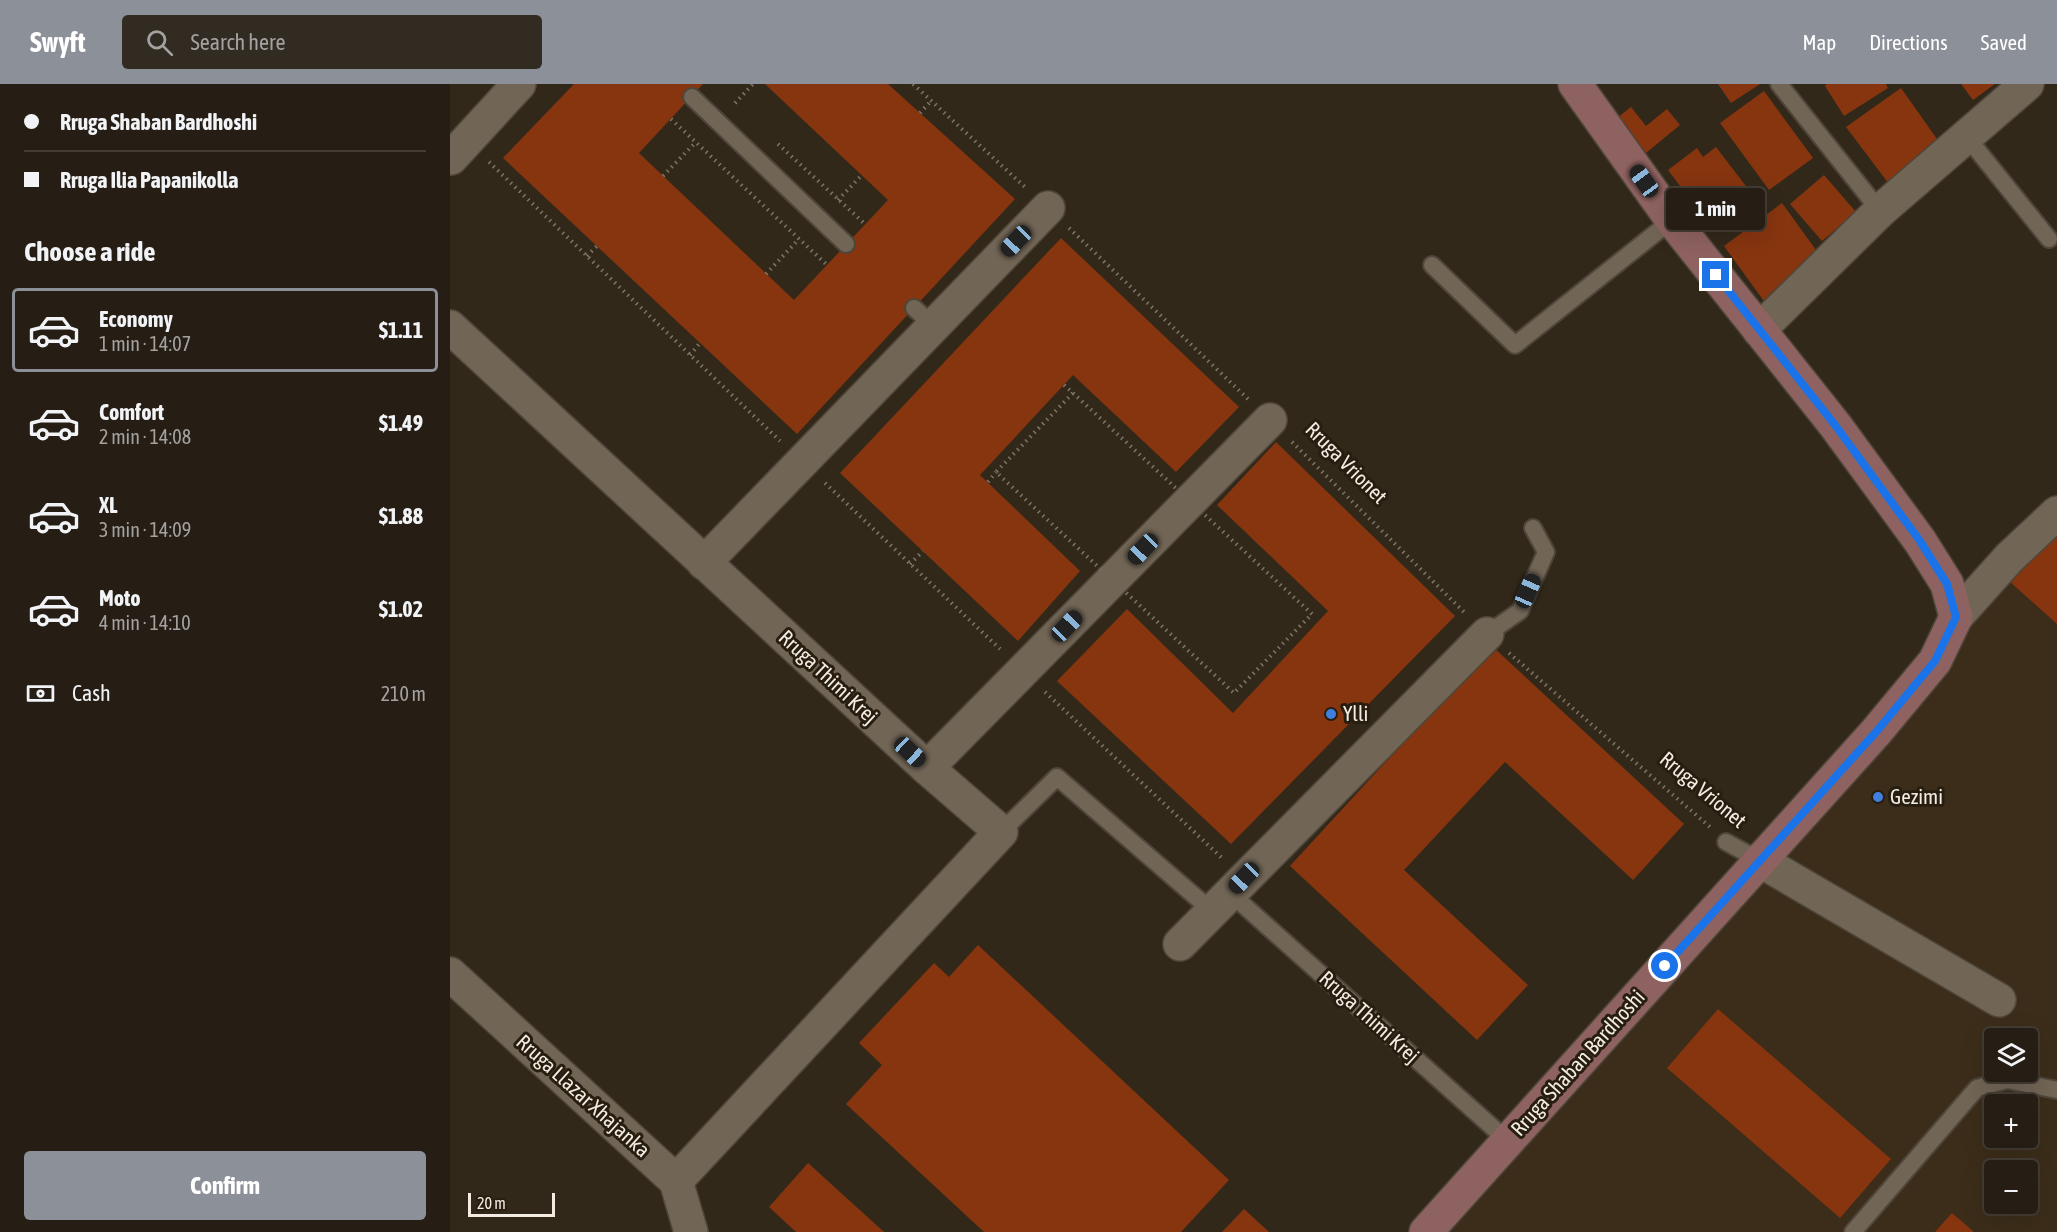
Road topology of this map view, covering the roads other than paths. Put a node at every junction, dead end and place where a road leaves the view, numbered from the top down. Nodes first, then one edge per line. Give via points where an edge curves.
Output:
1 (519, 84) edge
2 (1575, 84) edge
3 (1779, 84) edge
4 (2027, 84) edge
5 (692, 97) dead end
6 (1966, 136) junction
7 (456, 152) edge
8 (1048, 208) road end
9 (1880, 211) junction
10 (1672, 220) junction
11 (2049, 239) dead end
12 (846, 244) dead end
13 (1432, 265) dead end
14 (450, 327) edge
15 (1759, 330) junction
16 (1270, 420) road end
17 (2057, 513) edge
18 (1533, 528) dead end
19 (704, 563) junction
20 (1956, 617) junction
21 (1487, 634) joint
22 (927, 768) junction
23 (1001, 832) junction
24 (1726, 842) road end
25 (1759, 860) junction
26 (1228, 894) junction
27 (1179, 944) dead end
28 (450, 974) edge
29 (1999, 1000) dead end
30 (2057, 1090) edge
31 (1509, 1142) junction
32 (676, 1181) junction
33 (691, 1232) edge
34 (1426, 1232) edge
35 (1853, 1232) edge

1 - 7 street
2 - 10 street
3 - 9 lane
4 - 6 street
5 - 12 lane
6 - 9 street
6 - 11 lane
8 - 19 street via 924,317 802,462
9 - 15 street
10 - 13 lane via 1515,345
10 - 15 street
14 - 19 street, Rruga Thimi Krej
15 - 20 street via 1920,541 1947,584
16 - 22 street via 1198,509 1122,589 1023,671
17 - 20 street, Rruga Shaban Bardhoshi via 2009,558
18 - 21 lane via 1546,552 1520,610
19 - 22 street, Rruga Thimi Krej
20 - 25 street, Rruga Shaban Bardhoshi via 1935,661
21 - 26 street
22 - 23 street, Rruga Thimi Krej
23 - 26 lane, Rruga Thimi Krej via 1057,777
23 - 32 street
24 - 25 lane, Rruga Vrionet
25 - 29 street
25 - 31 street, Rruga Shaban Bardhoshi
26 - 27 street
26 - 31 lane, Rruga Thimi Krej
28 - 32 street, Rruga Llazar Xhajanka
30 - 35 lane via 2007,1080 1977,1088
31 - 34 street, Rruga Shaban Bardhoshi
32 - 33 street

